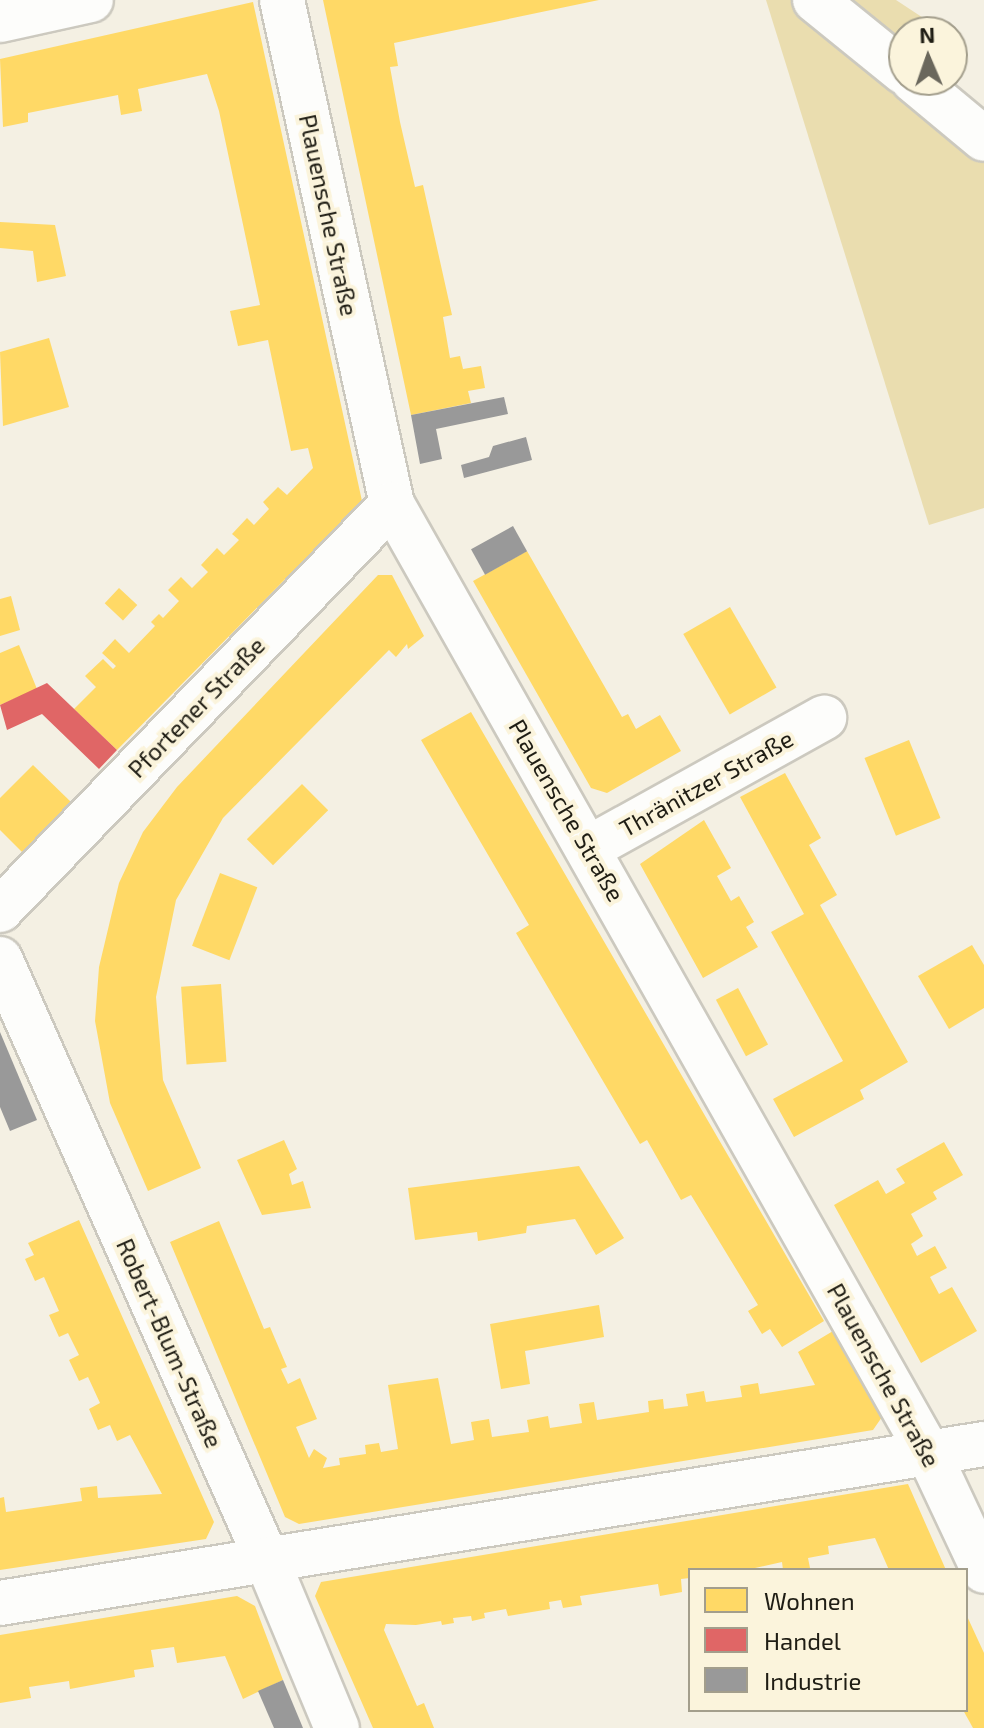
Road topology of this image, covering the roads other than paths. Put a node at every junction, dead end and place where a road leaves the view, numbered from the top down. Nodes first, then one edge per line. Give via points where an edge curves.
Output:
1 (91, 0) edge
2 (282, 0) edge
3 (815, 0) edge
4 (0, 20) edge
5 (888, 59) edge
6 (932, 96) edge
7 (984, 139) edge
8 (392, 504) junction
9 (824, 718) dead end
10 (589, 848) junction
11 (0, 910) edge
12 (0, 959) edge
13 (984, 1444) edge
14 (929, 1454) junction
15 (267, 1560) junction
16 (984, 1571) edge
17 (0, 1603) edge
18 (337, 1728) edge

1 - 4 street
2 - 8 street, Plauensche Straße
3 - 5 street
6 - 7 street
8 - 10 street, Plauensche Straße
8 - 11 street, Pfortener Straße
9 - 10 street, Thränitzer Straße
10 - 14 street, Plauensche Straße
12 - 15 street, Robert-Blum-Straße
13 - 14 street
14 - 15 street
14 - 16 street, Plauensche Straße
15 - 17 street
15 - 18 street, Robert-Blum-Straße

